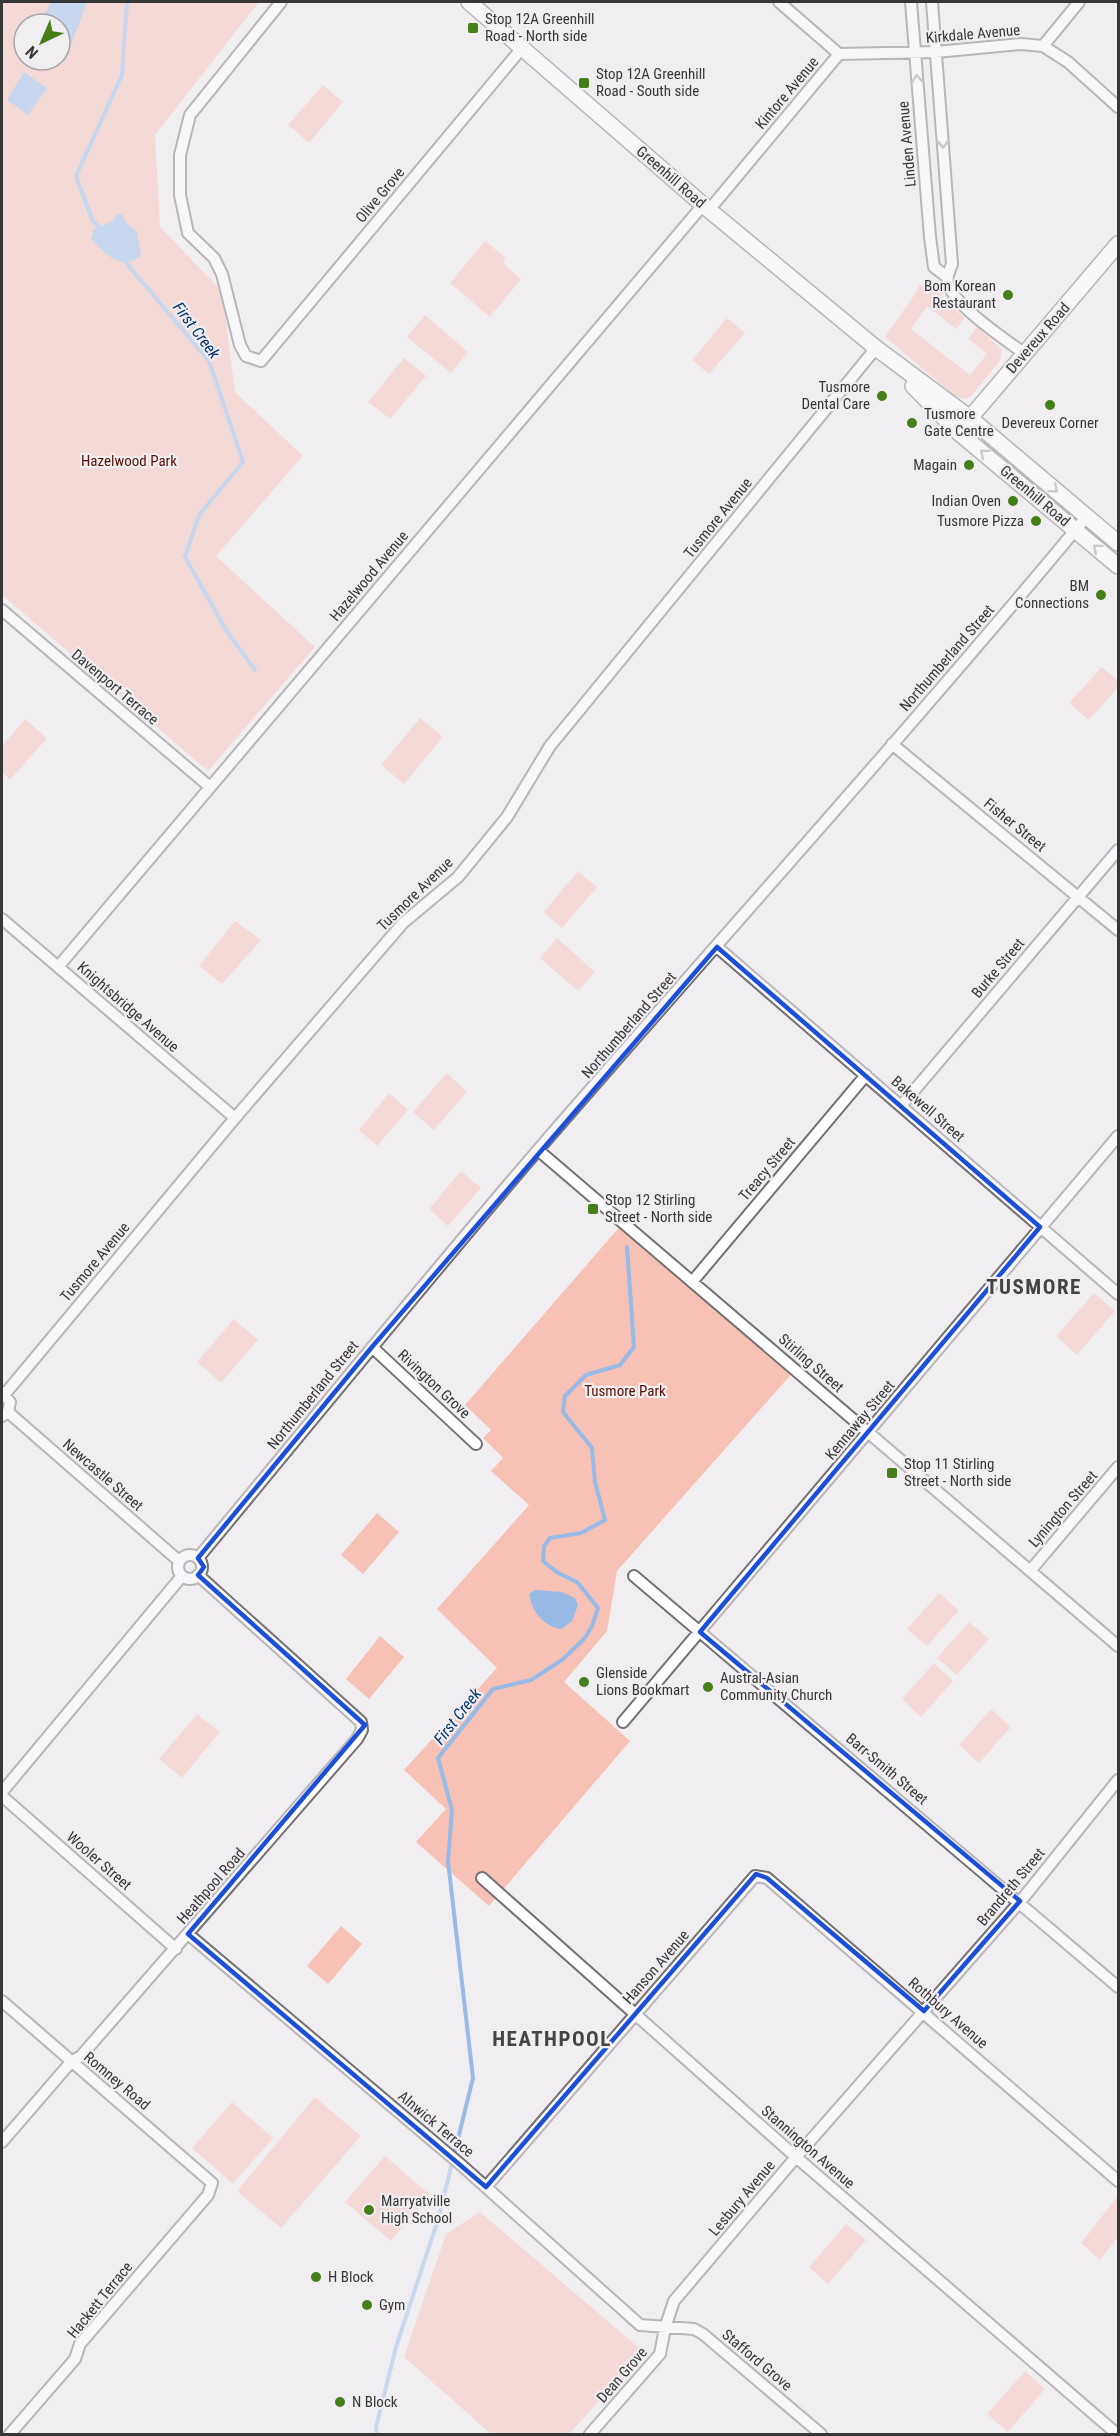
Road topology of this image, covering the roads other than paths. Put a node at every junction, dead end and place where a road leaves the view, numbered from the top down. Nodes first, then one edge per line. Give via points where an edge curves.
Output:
1 (281, 2) edge
2 (469, 2) edge
3 (779, 2) edge
4 (911, 2) edge
5 (932, 2) edge
6 (1079, 2) edge
7 (1043, 46) junction
8 (522, 48) junction
9 (936, 52) junction
10 (915, 53) junction
11 (839, 54) junction
12 (1119, 107) edge
13 (706, 207) junction
14 (948, 218) junction
15 (928, 220) junction
16 (1119, 244) edge
17 (947, 277) junction
18 (876, 348) junction
19 (1025, 354) junction
20 (970, 418) junction
21 (958, 432) junction
22 (1087, 516) junction
23 (1076, 530) junction
24 (1119, 543) edge
25 (1119, 566) edge
26 (2, 610) edge
27 (892, 744) junction
28 (210, 787) junction
29 (1119, 850) edge
30 (1079, 896) junction
31 (2, 919) edge
32 (1119, 930) edge
33 (717, 947) junction
34 (58, 967) junction
35 (866, 1075) junction
36 (901, 1106) junction
37 (235, 1118) junction
38 (1119, 1136) edge
39 (538, 1150) junction
40 (1040, 1227) junction
41 (692, 1282) junction
42 (1119, 1294) edge
43 (372, 1347) junction
44 (3, 1393) edge
45 (5, 1414) edge
46 (869, 1433) junction
47 (476, 1444) dead end
48 (1119, 1467) edge
49 (198, 1558) junction
50 (179, 1561) junction
51 (1030, 1570) junction
52 (198, 1575) junction
53 (182, 1576) junction
54 (634, 1576) dead end
55 (701, 1632) junction
56 (1119, 1646) edge
57 (623, 1722) dead end
58 (1119, 1780) edge
59 (2, 1794) edge
60 (755, 1876) joint
61 (482, 1878) dead end
62 (1020, 1901) junction
63 (188, 1934) junction
64 (176, 1949) junction
65 (1119, 1987) edge
66 (2, 2001) edge
67 (924, 2012) junction
68 (634, 2015) junction
69 (71, 2062) junction
70 (2, 2142) edge
71 (796, 2157) junction
72 (1119, 2181) edge
73 (212, 2183) joint
74 (486, 2187) junction
75 (665, 2328) junction
76 (10, 2434) edge
77 (590, 2434) edge
78 (821, 2434) edge
79 (1117, 2434) edge

1 - 8 street, Olive Grove via 190,115 180,155 180,195 188,233 214,258 222,274 246,356 261,361
2 - 8 main road, Greenhill Road
3 - 11 street
4 - 10 street, Linden Avenue
5 - 9 street
6 - 7 street
7 - 9 street, Kirkdale Avenue via 1021,44
7 - 12 street via 1068,62
8 - 13 main road, Greenhill Road
9 - 10 street, Kirkdale Avenue
9 -> 14 street
10 - 11 street, Kintore Avenue
15 -> 10 street, Linden Avenue
11 - 13 street, Kintore Avenue
13 - 18 main road, Greenhill Road
13 - 28 street, Hazelwood Avenue
14 - 15 street
14 - 17 street via 952,264
15 - 17 street, Linden Avenue via 934,267
16 - 19 main road, Devereux Road
17 - 19 street, Linden Avenue via 950,291 959,302
18 - 20 main road, Greenhill Road
18 - 21 main road, Greenhill Road
18 - 37 street, Tusmore Avenue via 550,746 507,817 458,877 403,923
19 - 20 main road, Devereux Road
20 - 21 main road, Devereux Road
20 -> 22 main road, Greenhill Road
23 -> 21 main road, Greenhill Road
22 - 23 street, Northumberland Street
22 - 24 main road, Greenhill Road
25 -> 23 main road, Greenhill Road
23 - 27 street, Northumberland Street
26 - 28 street, Davenport Terrace
27 - 30 street, Fisher Street
27 - 33 street, Northumberland Street
28 - 34 street, Hazelwood Avenue
29 - 30 street, Burke Street
30 - 32 street, Fisher Street
30 - 36 street, Burke Street
31 - 34 street, Knightsbridge Avenue
33 - 35 street, Bakewell Street
33 - 39 street, Northumberland Street
34 - 37 street, Knightsbridge Avenue
35 - 36 street, Bakewell Street
35 - 41 street, Treacy Street
36 - 40 street, Bakewell Street
37 - 44 street, Tusmore Avenue
38 - 40 street, Kennaway Street
39 - 41 street, Stirling Street
39 - 43 street, Northumberland Street
40 - 42 street, Bakewell Street
40 - 46 street, Kennaway Street
41 - 46 street, Stirling Street
43 - 47 street, Rivington Grove
43 - 49 street, Northumberland Street
44 - 45 street via 10,1402
45 - 50 street, Newcastle Street
46 - 51 street, Stirling Street
46 - 55 street, Kennaway Street
48 - 51 street, Lynington Street
49 - 50 street via 186,1555
49 - 52 street via 202,1565
50 - 53 street
51 - 56 street, Stirling Street
52 - 53 street
52 - 63 street, Heathpool Road via 361,1722 362,1730
53 - 59 street
54 - 55 street, Barr-Smith Street
55 - 57 street, Kennaway Street
55 - 62 street, Barr-Smith Street
58 - 62 street, Brandreth Street
59 - 64 street, Wooler Street
60 - 67 street, Rothbury Avenue via 767,1878
60 - 68 street, Hanson Avenue
61 - 68 street, Stannington Avenue
62 - 65 street, Barr-Smith Street
62 - 67 street, Brandreth Street
63 - 64 street, Heathpool Road
63 - 74 street, Alnwick Terrace
64 - 69 street, Heathpool Road via 81,2056
66 - 69 street, Romney Road
67 - 71 street, Lesbury Avenue
67 - 72 street, Rothbury Avenue
68 - 71 street, Stannington Avenue
68 - 74 street, Hanson Avenue
69 - 70 street, Heathpool Road
69 - 73 street, Romney Road
71 - 75 street, Lesbury Avenue via 674,2301
71 - 79 street, Stannington Avenue
73 - 76 street, Hackett Terrace via 208,2195 80,2344 75,2359
74 - 75 street, Alnwick Terrace via 640,2325
75 - 77 street, Dean Grove via 660,2354
75 - 78 street, Stafford Grove via 694,2329 703,2334

